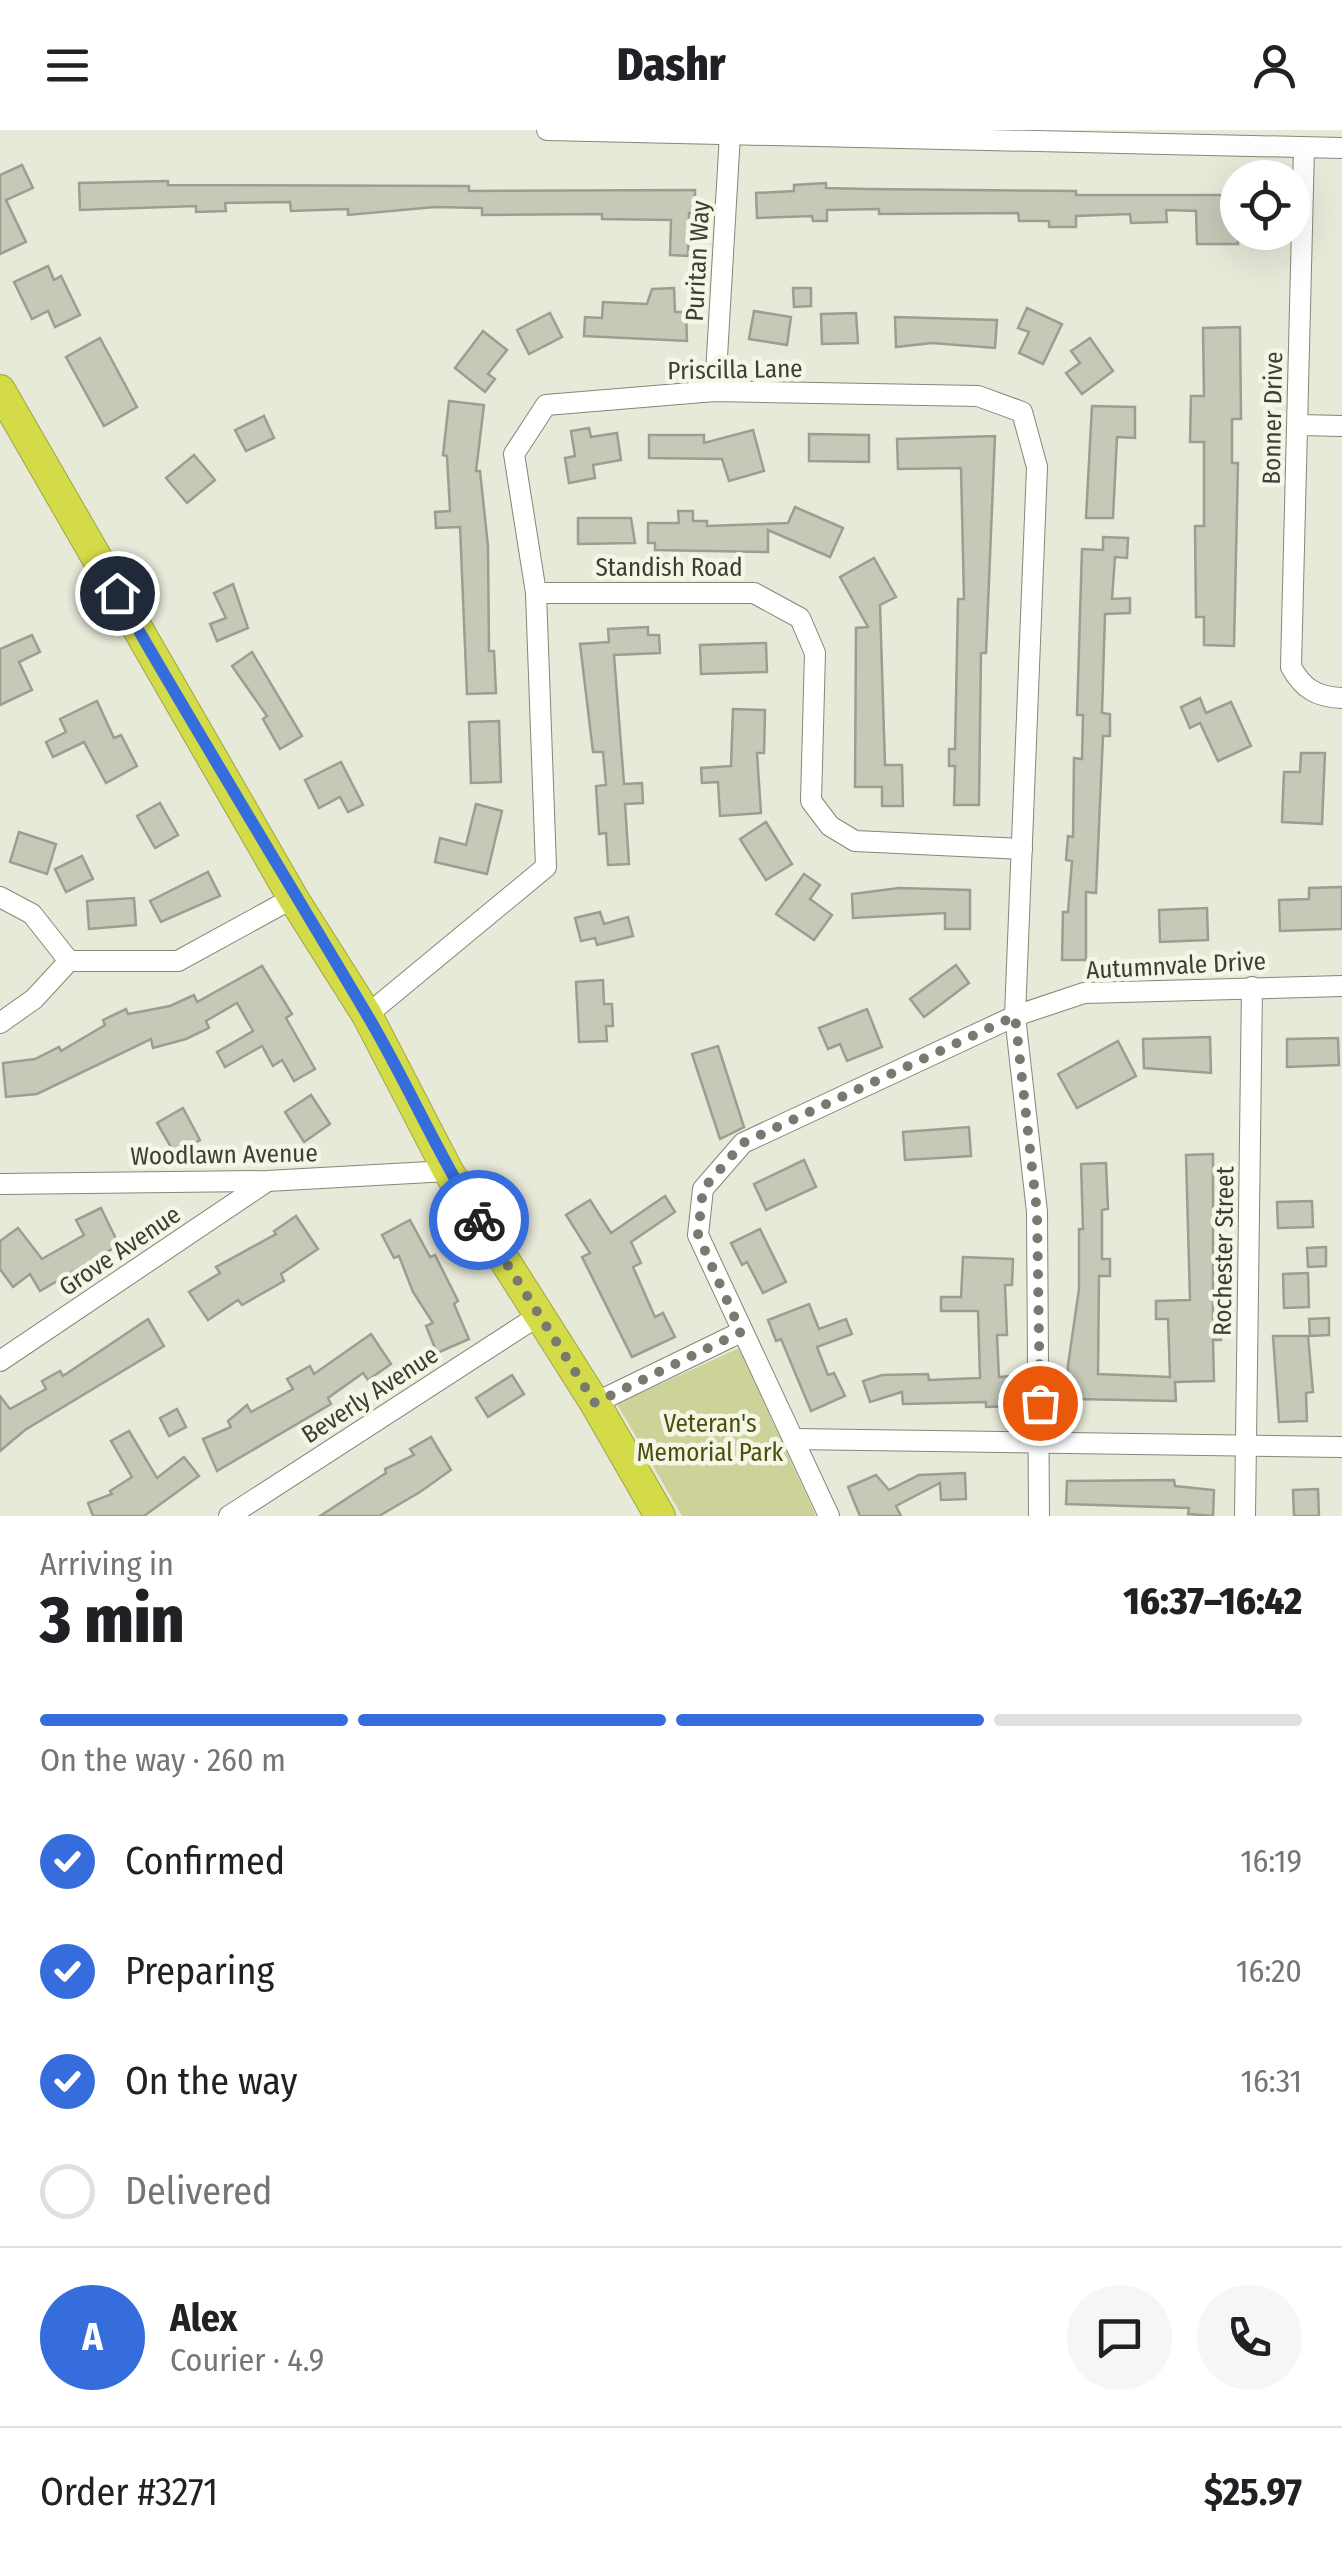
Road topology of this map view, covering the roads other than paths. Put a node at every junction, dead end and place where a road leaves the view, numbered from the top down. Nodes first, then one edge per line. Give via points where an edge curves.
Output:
1 (547, 130) edge
2 (730, 134) junction
3 (1304, 148) junction
4 (1342, 148) edge
5 (0, 390) edge
6 (715, 391) junction
7 (1299, 425) junction
8 (1342, 426) edge
9 (536, 593) junction
10 (1342, 698) edge
11 (1022, 849) junction
12 (0, 898) edge
13 (293, 898) junction
14 (69, 961) junction
15 (1342, 986) edge
16 (1252, 987) junction
17 (367, 1015) junction
18 (1015, 1016) junction
19 (0, 1023) edge
20 (448, 1171) junction
21 (268, 1181) junction
22 (0, 1184) edge
23 (538, 1316) junction
24 (741, 1332) junction
25 (0, 1361) edge
26 (595, 1403) junction
27 (794, 1439) junction
28 (1040, 1441) junction
29 (1246, 1446) junction
30 (1342, 1446) edge
31 (228, 1516) edge
32 (660, 1516) edge
33 (828, 1516) edge
34 (1038, 1516) edge
35 (1245, 1516) edge

1 - 2 street
2 - 3 street
2 - 6 street, Puritan Way
3 - 4 street
3 - 7 street, Bonner Drive
5 - 13 highway
6 - 9 street, Priscilla Lane via 546,405 514,454
6 - 11 street, Priscilla Lane via 978,396 1022,412 1037,467
7 - 8 street
7 - 10 street, Bonner Drive via 1291,667 1302,686
9 - 11 street, Standish Road via 754,593 800,618 815,653 810,802 830,826 855,842
9 - 17 street, Priscilla Lane via 546,866
11 - 18 street, Priscilla Lane
12 - 14 street via 32,914
13 - 14 street via 178,961
13 - 17 highway
14 - 19 street
15 - 16 street, Autumnvale Drive
16 - 18 street, Autumnvale Drive via 1084,993
16 - 29 street, Rochester Street
17 - 20 highway
18 - 24 street, Autumnvale Drive via 743,1143 703,1189 698,1235
18 - 28 street, Priscilla Lane via 1037,1212
20 - 21 street, Woodlawn Avenue
20 - 23 highway
21 - 22 street, Woodlawn Avenue
21 - 25 street, Grove Avenue
23 - 26 highway
23 - 31 street, Beverly Avenue
24 - 26 street
24 - 27 street
26 - 32 highway
27 - 28 street
27 - 33 street
28 - 29 street
28 - 34 street, Priscilla Lane
29 - 30 street
29 - 35 street, Rochester Street

